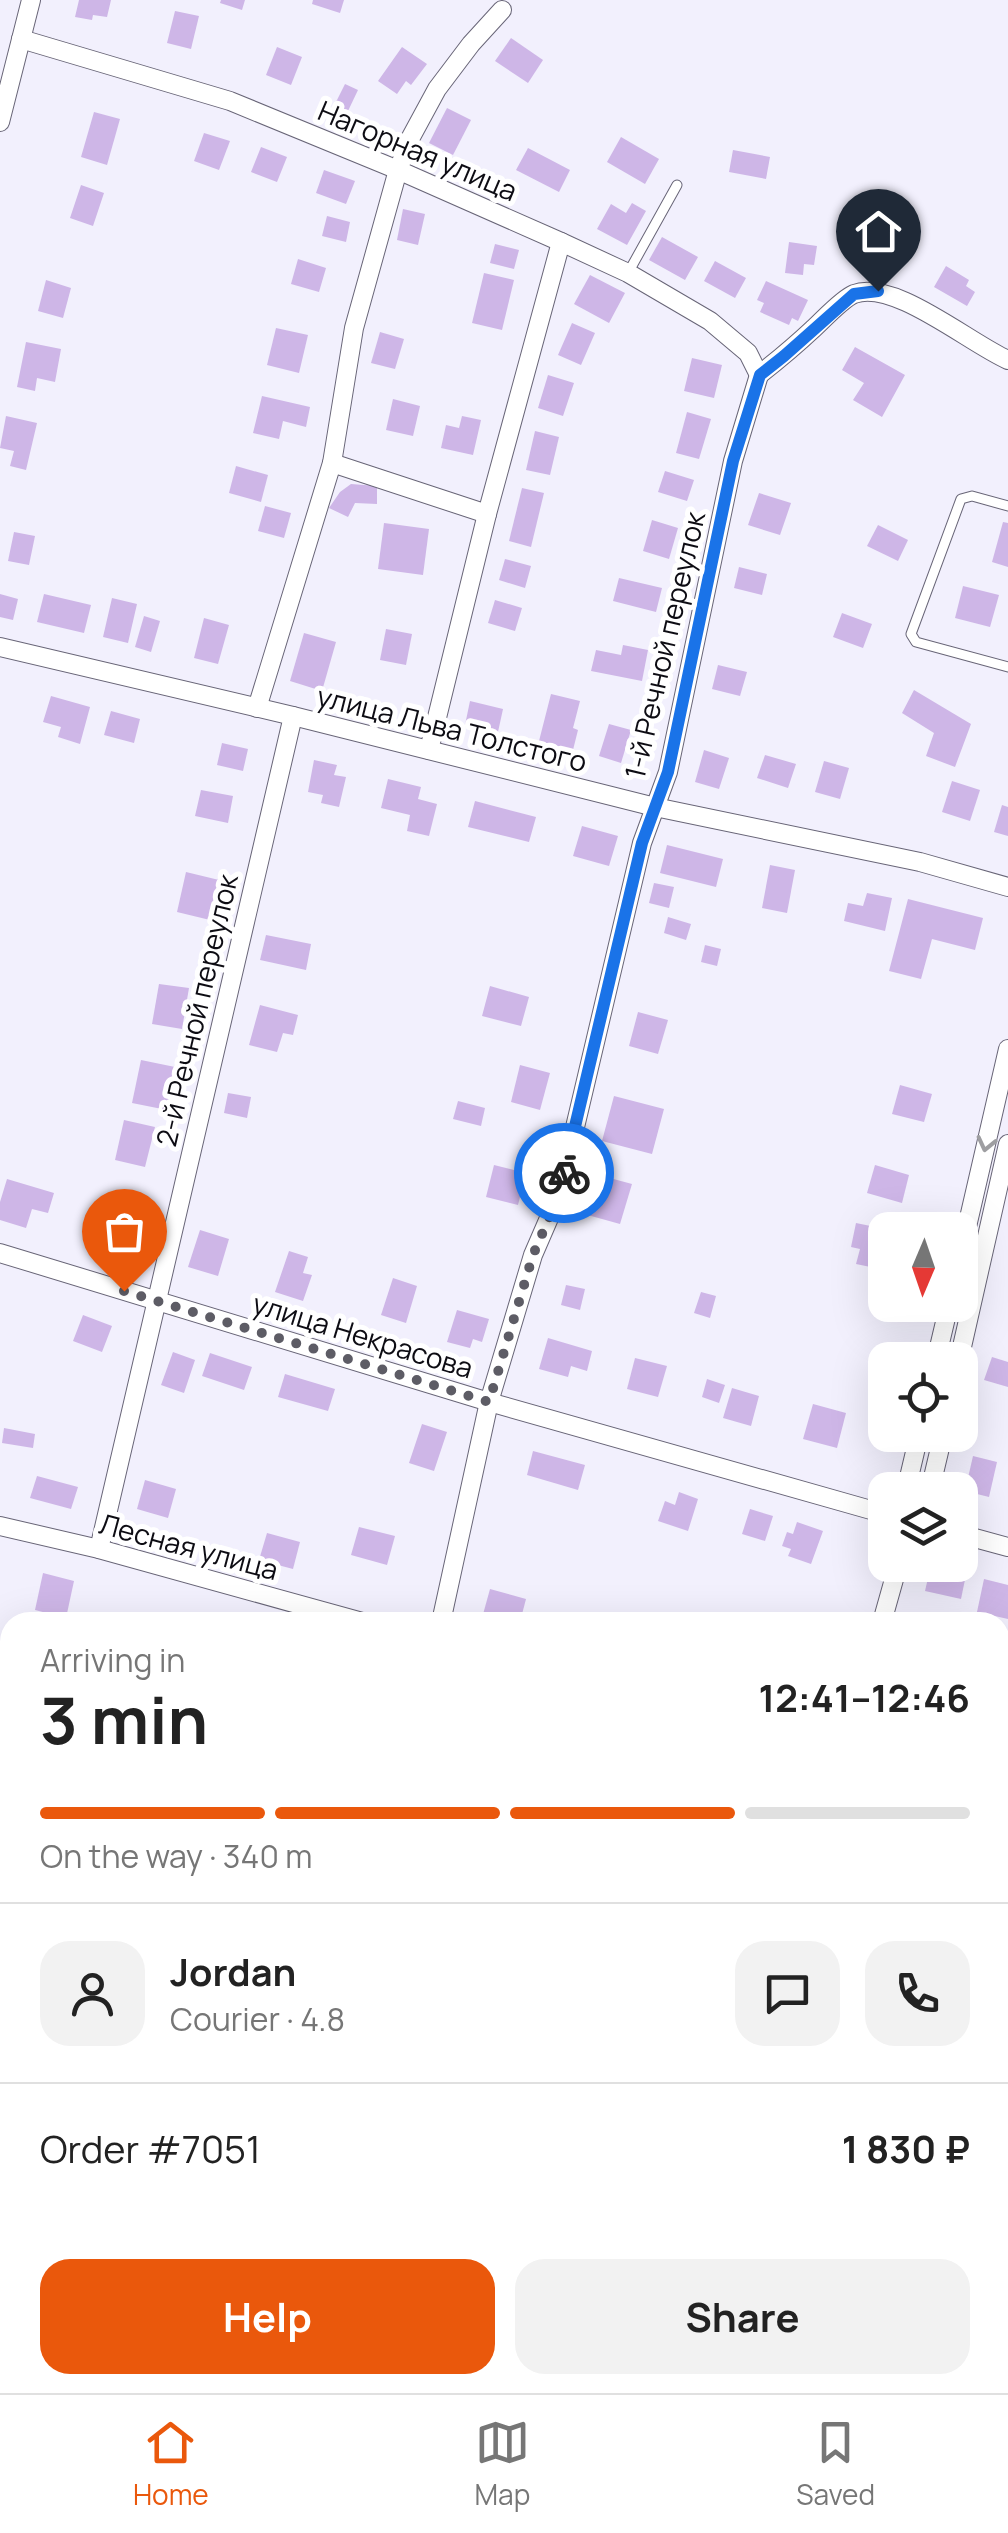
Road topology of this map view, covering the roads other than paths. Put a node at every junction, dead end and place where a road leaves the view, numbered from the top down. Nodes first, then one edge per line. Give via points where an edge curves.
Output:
1 (31, 0) edge
2 (502, 10) dead end
3 (21, 39) junction
4 (0, 122) edge
5 (398, 170) junction
6 (678, 186) dead end
7 (561, 242) junction
8 (628, 273) junction
9 (1008, 360) edge
10 (760, 375) junction
11 (332, 463) junction
12 (1008, 506) edge
13 (487, 514) junction
14 (0, 648) edge
15 (1008, 666) edge
16 (257, 708) junction
17 (293, 716) junction
18 (429, 750) junction
19 (655, 807) junction
20 (1008, 887) edge
21 (1008, 1049) edge
22 (1008, 1144) edge
23 (970, 1212) edge
24 (0, 1252) edge
25 (156, 1301) junction
26 (964, 1342) edge
27 (489, 1402) junction
28 (868, 1509) edge
29 (0, 1526) edge
30 (978, 1539) edge
31 (1008, 1547) edge
32 (99, 1549) junction
33 (893, 1582) edge
34 (310, 1612) edge
35 (443, 1612) edge
36 (885, 1612) edge

1 - 3 street
2 - 5 street via 437,89
3 - 4 street
3 - 5 street, Нагорная улица via 230,101
5 - 7 street, Нагорная улица
5 - 11 street via 354,328
6 - 8 lane
7 - 8 street, Нагорная улица
7 - 13 street
8 - 10 street, Нагорная улица via 710,321 748,353
9 - 10 street via 902,298 878,291 854,294
10 - 19 street, 1-й Речной переулок via 733,461
11 - 13 street
11 - 16 street
12 - 15 lane via 962,499 911,634 916,642
13 - 18 street
14 - 16 street, улица Льва Толстого
16 - 17 street, улица Льва Толстого
17 - 18 street, улица Льва Толстого
17 - 25 street, 2-й Речной переулок
18 - 19 street, улица Льва Толстого
19 - 20 street, улица Льва Толстого
19 - 27 street, 1-й Речной переулок via 559,1195 533,1255
21 -> 23 street
22 - 26 street
24 - 25 street, улица Некрасова
25 - 27 street, улица Некрасова
25 - 32 street, 2-й Речной переулок
27 - 28 street, улица Некрасова
27 - 35 street, 1-й Речной переулок
29 - 32 street, Лесная улица
30 - 31 street
32 - 34 street, Лесная улица
33 - 36 street

